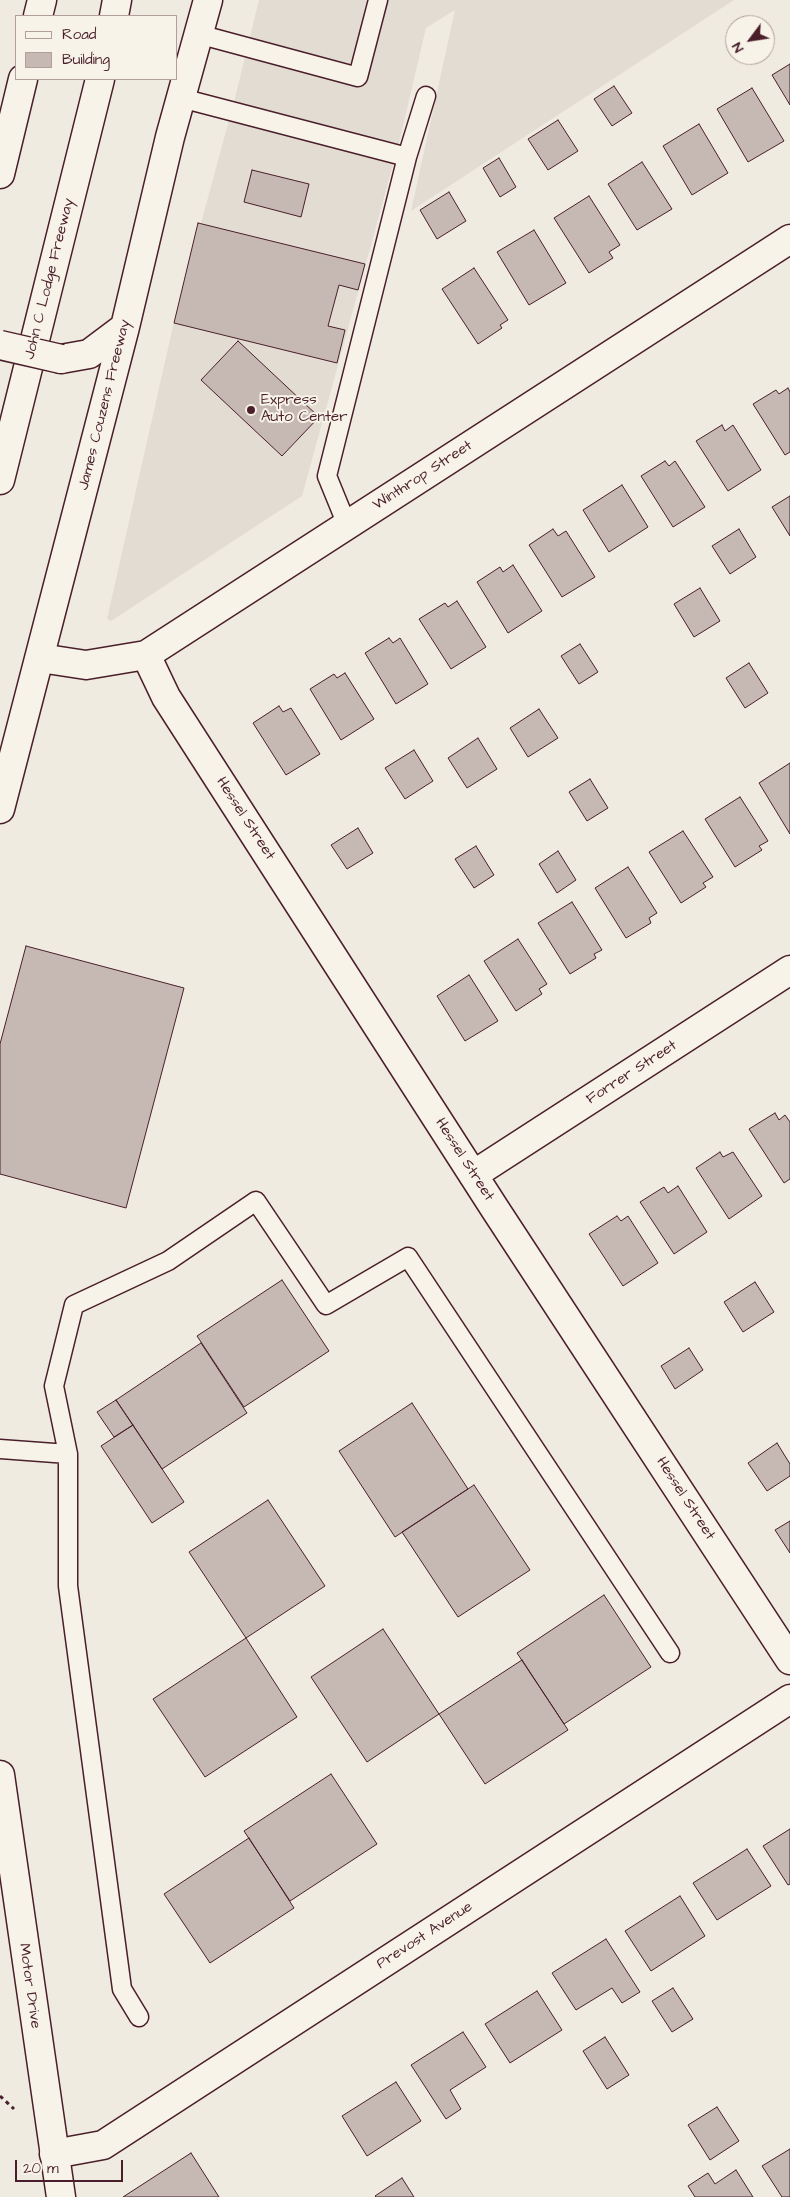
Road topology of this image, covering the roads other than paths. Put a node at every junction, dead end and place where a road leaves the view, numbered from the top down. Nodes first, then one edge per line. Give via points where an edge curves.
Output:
1 (42, 0) edge
2 (117, 0) edge
3 (208, 0) edge
4 (378, 0) edge
5 (38, 15) edge
6 (114, 15) edge
7 (198, 34) junction
8 (23, 80) edge
9 (100, 80) edge
10 (426, 96) dead end
11 (180, 98) junction
12 (408, 157) junction
13 (0, 174) edge
14 (790, 239) edge
15 (125, 327) junction
16 (0, 346) edge
17 (0, 480) edge
18 (347, 525) junction
19 (146, 654) junction
20 (40, 658) junction
21 (0, 809) edge
22 (790, 970) edge
23 (473, 1175) junction
24 (0, 1449) edge
25 (68, 1454) junction
26 (670, 1653) dead end
27 (790, 1660) edge
28 (790, 1699) edge
29 (0, 1775) edge
30 (139, 2017) dead end
31 (54, 2154) junction
32 (61, 2197) edge

1 - 5 main road
2 - 6 main road
3 - 7 main road, James Couzens Freeway
4 - 7 lane via 358,77
7 - 11 main road, James Couzens Freeway
8 - 13 main road
9 - 17 main road, John C Lodge Freeway
10 - 12 lane
11 - 12 lane
11 - 15 main road, James Couzens Freeway
12 - 18 lane via 327,476
14 - 18 main road, Winthrop Street
15 - 16 main road, bridge via 89,354 60,360
15 - 20 main road, James Couzens Freeway
18 - 19 main road, Winthrop Street
19 - 20 main road, Winthrop Street via 86,665
19 - 23 main road, Hessel Street via 166,697
20 - 21 main road, James Couzens Freeway
22 - 23 main road, Forrer Street
23 - 27 main road, Hessel Street
24 - 25 lane
25 - 26 lane via 54,1386 74,1305 168,1261 256,1201 326,1305 408,1256
25 - 30 lane via 68,1586 122,1989
28 - 31 main road, Prevost Avenue via 104,2146
29 - 31 main road, Motor Drive
31 - 32 main road, Motor Drive

